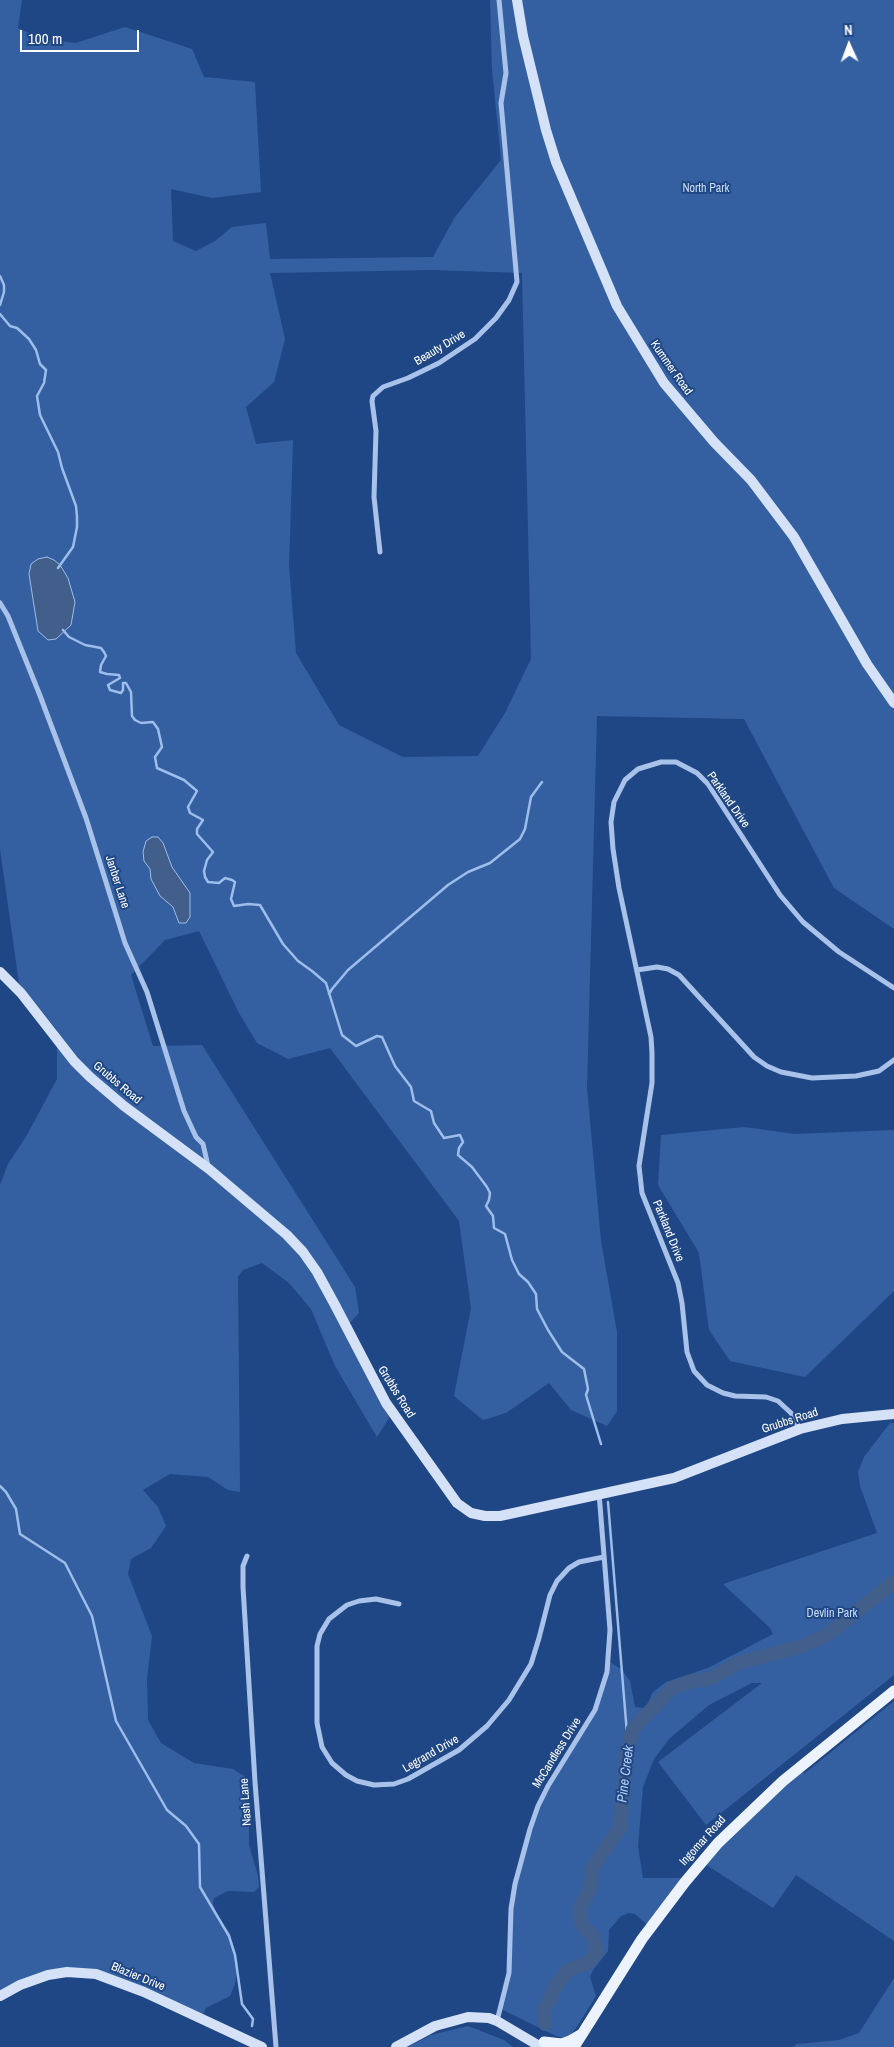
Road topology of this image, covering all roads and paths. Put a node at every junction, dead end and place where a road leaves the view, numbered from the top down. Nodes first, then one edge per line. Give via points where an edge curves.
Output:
1 (499, 0) edge
2 (517, 0) edge
3 (380, 552) dead end
4 (0, 603) edge
5 (894, 703) edge
6 (637, 970) junction
7 (0, 972) edge
8 (894, 988) edge
9 (894, 1060) edge
10 (209, 1169) junction
11 (894, 1414) edge
12 (800, 1429) junction
13 (599, 1493) junction
14 (248, 1556) dead end
15 (604, 1557) junction
16 (399, 1604) dead end
17 (894, 1691) edge
18 (0, 1996) edge
19 (497, 2021) junction
20 (583, 2033) junction
21 (544, 2046) edge
22 (262, 2047) edge
23 (276, 2047) edge
24 (396, 2047) edge
25 (574, 2047) edge

1 - 3 street, Beauty Drive via 506,73 500,103 517,282 496,318 475,338 439,363 383,387 373,396 376,431 374,497
2 - 5 street, Kummer Road via 546,130 617,306 664,384 751,480 794,537 847,631
4 - 10 street, Janber Lane via 39,693 86,818 125,943 147,992 184,1110 196,1137 203,1144
6 - 8 street, Parkland Drive via 615,868 613,808 618,789 629,776 648,764 669,762 688,767 703,778 773,885 803,922 839,952
6 - 9 street via 657,967 679,975 754,1057 780,1072 804,1077 856,1076 879,1071
6 - 12 street, Parkland Drive via 651,1036 653,1064 639,1179 678,1283 688,1358 706,1385 730,1395 773,1399 787,1408
7 - 10 street, Grubbs Road via 22,993 80,1068 124,1106
10 - 13 street, Grubbs Road via 303,1252 317,1272 386,1403 463,1508 475,1515 500,1516
11 - 12 street, Grubbs Road via 849,1418
12 - 13 street, Grubbs Road via 683,1475
13 - 15 street, McCandless Drive
14 - 23 street, Nash Lane via 243,1566 244,1597
15 - 16 street, Legrand Drive via 579,1562 557,1581 531,1664 509,1700 487,1726 459,1750 408,1779 374,1785 346,1775 332,1763 322,1747 317,1723 317,1646 329,1619 347,1605 370,1599
15 - 19 street, McCandless Drive via 610,1630 605,1679 595,1710 548,1786 530,1828 515,1884 509,1973
17 - 20 main road, Ingomar Road via 783,1781 718,1843 642,1939
18 - 22 street, Blazier Drive via 48,1975 67,1972 96,1974 144,1992
19 - 21 street via 509,2021
19 - 24 street via 479,2016 453,2020
20 - 21 main road via 562,2044
20 - 25 main road, Ingomar Road

